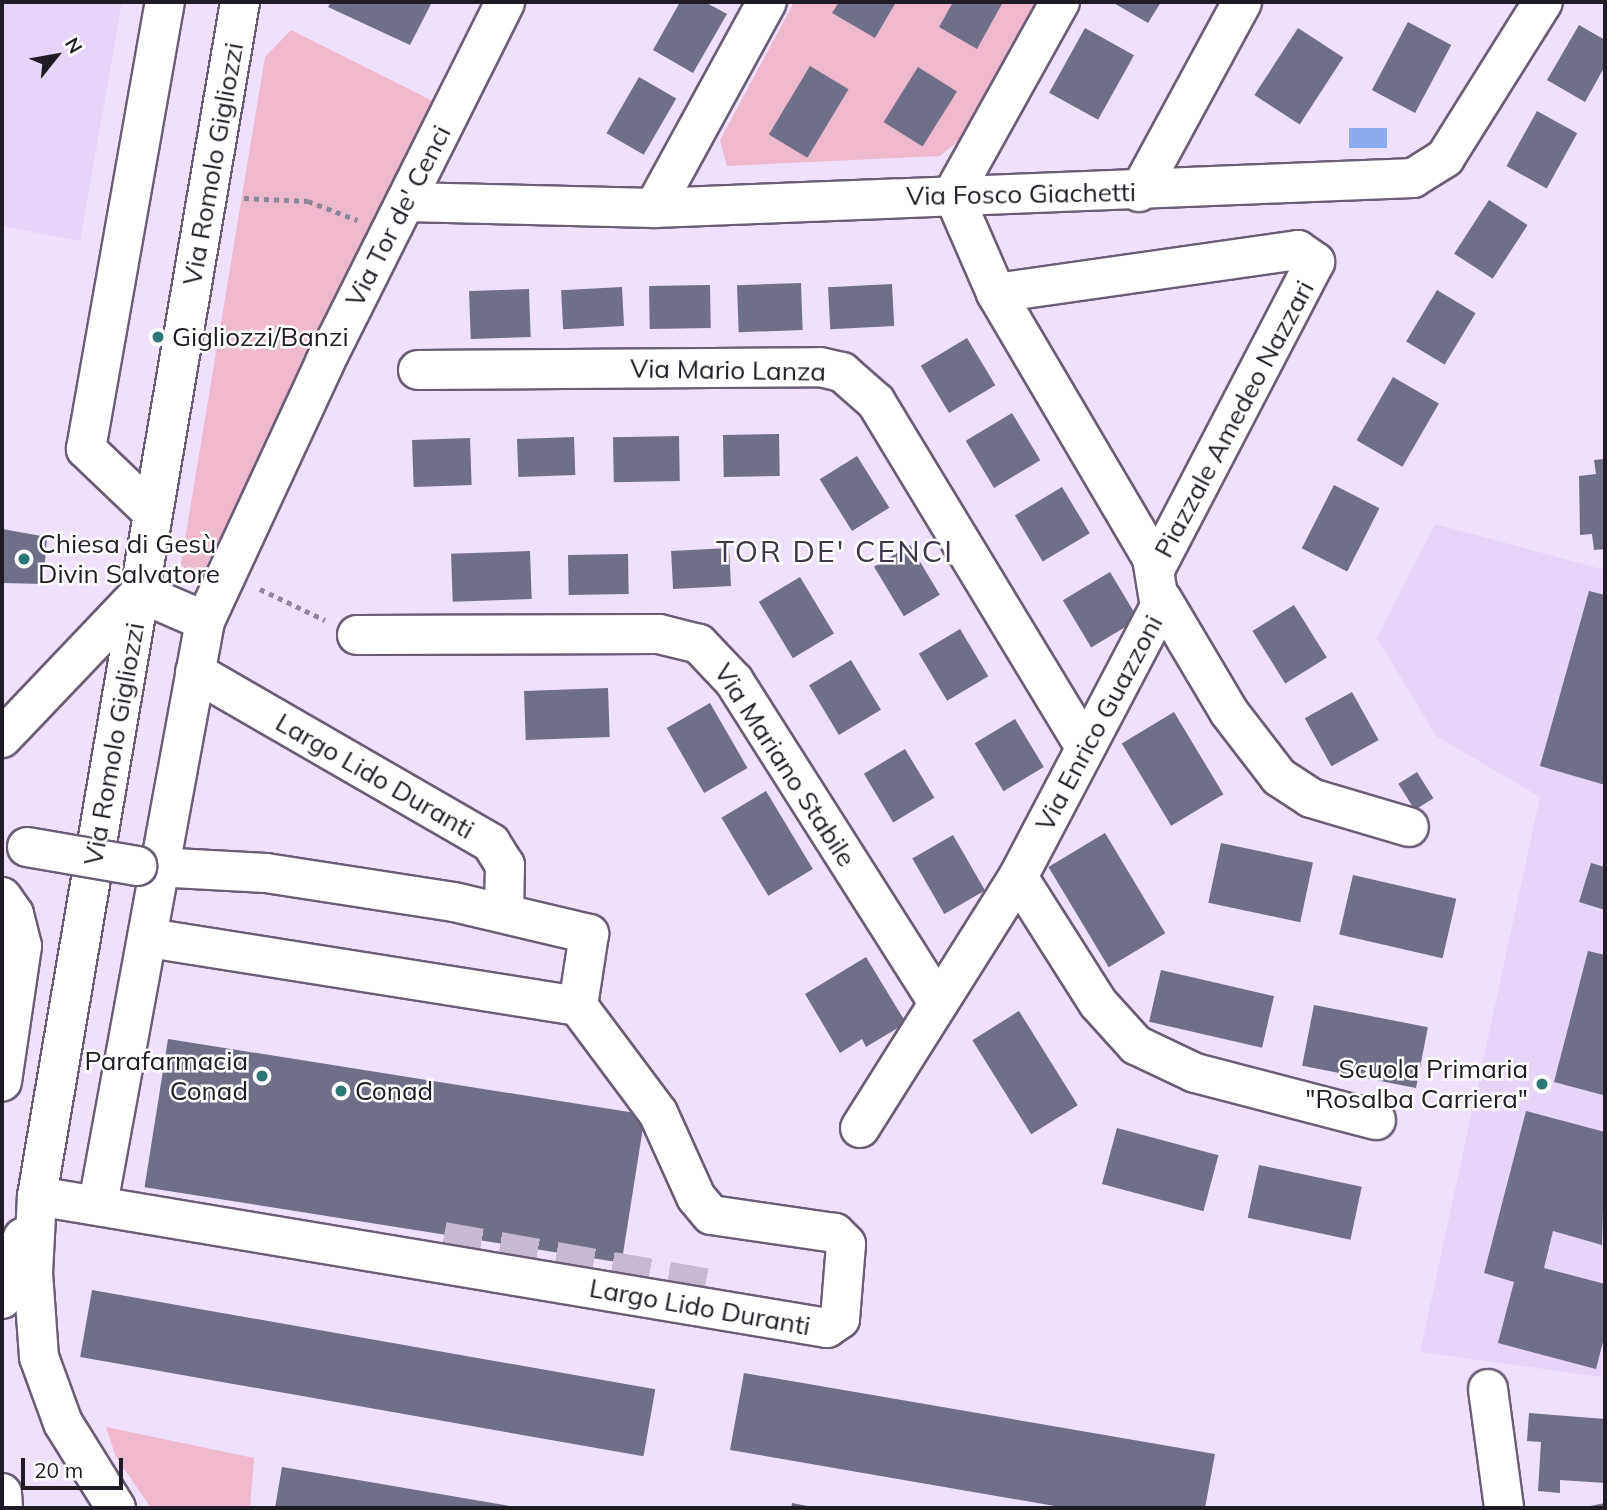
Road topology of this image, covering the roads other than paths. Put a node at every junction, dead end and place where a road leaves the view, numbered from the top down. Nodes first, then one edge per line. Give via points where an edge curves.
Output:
1 (165, 2) edge
2 (240, 2) edge
3 (505, 2) edge
4 (767, 2) edge
5 (1060, 2) edge
6 (1242, 2) edge
7 (1544, 2) edge
8 (1139, 192) junction
9 (953, 194) junction
10 (407, 202) junction
11 (654, 208) junction
12 (996, 293) junction
13 (418, 370) dead end
14 (153, 513) junction
15 (1159, 584) junction
16 (140, 593) junction
17 (205, 621) junction
18 (357, 635) road end
19 (195, 672) junction
20 (2, 738) edge
21 (1085, 747) junction
22 (1409, 827) dead end
23 (14, 844) edge
24 (149, 866) junction
25 (1018, 877) junction
26 (2, 897) edge
27 (504, 912) junction
28 (148, 939) junction
29 (938, 1003) junction
30 (578, 1006) junction
31 (2, 1082) edge
32 (1376, 1120) dead end
33 (860, 1128) dead end
34 (37, 1195) junction
35 (97, 1204) junction
36 (715, 1289) tunnel mouth
37 (2, 1299) edge
38 (826, 1317) junction
39 (1488, 1389) dead end
40 (2, 1493) edge
41 (3, 1508) edge
42 (116, 1508) edge
43 (1504, 1508) edge

1 - 14 street via 86,449
2 - 14 street, Via Romolo Gigliozzi
3 - 10 street, Via Tor de' Cenci
4 - 11 street
5 - 9 street
6 - 8 street
7 - 8 street, Via Fosco Giachetti via 1448,154 1423,175
8 - 9 street, Via Fosco Giachetti
9 - 11 street, Via Fosco Giachetti
9 - 12 street
10 - 11 street, Via Fosco Giachetti
10 - 17 street, Via Tor de' Cenci via 387,235
12 - 15 street
12 - 15 street, Piazzale Amedeo Nazzari via 1298,250 1315,262
13 - 21 street, Via Mario Lanza via 820,367 842,373 876,402
14 - 16 street, Via Romolo Gigliozzi
15 - 21 street, Via Enrico Guazzoni
15 - 22 street via 1229,712 1279,777 1311,798
16 - 17 street
16 - 20 street
16 - 34 street, Via Romolo Gigliozzi
17 - 19 street
18 - 29 street, Via Mariano Stabile via 659,634 698,644 734,681
19 - 24 street
19 - 27 street, Largo Lido Duranti via 491,843 505,864
21 - 25 street, Via Enrico Guazzoni
23 - 24 street, bridge
24 - 27 street via 266,873
24 - 28 street
25 - 29 street, Via Enrico Guazzoni
25 - 32 street via 1098,1003 1136,1045 1195,1073
26 - 31 street via 14,914 22,946
27 - 30 street via 589,934
28 - 30 street
28 - 35 street
29 - 33 street, Via Enrico Guazzoni
30 - 38 street, Largo Lido Duranti via 658,1113 696,1197 711,1215 835,1233 846,1244
34 - 35 street, Largo Lido Duranti
34 - 37 street, Via Romolo Gigliozzi
34 - 42 street, Via Romolo Gigliozzi via 33,1273 39,1357 63,1423
35 - 38 street, Largo Lido Duranti
36 - 38 street
39 - 43 street
40 - 41 street

